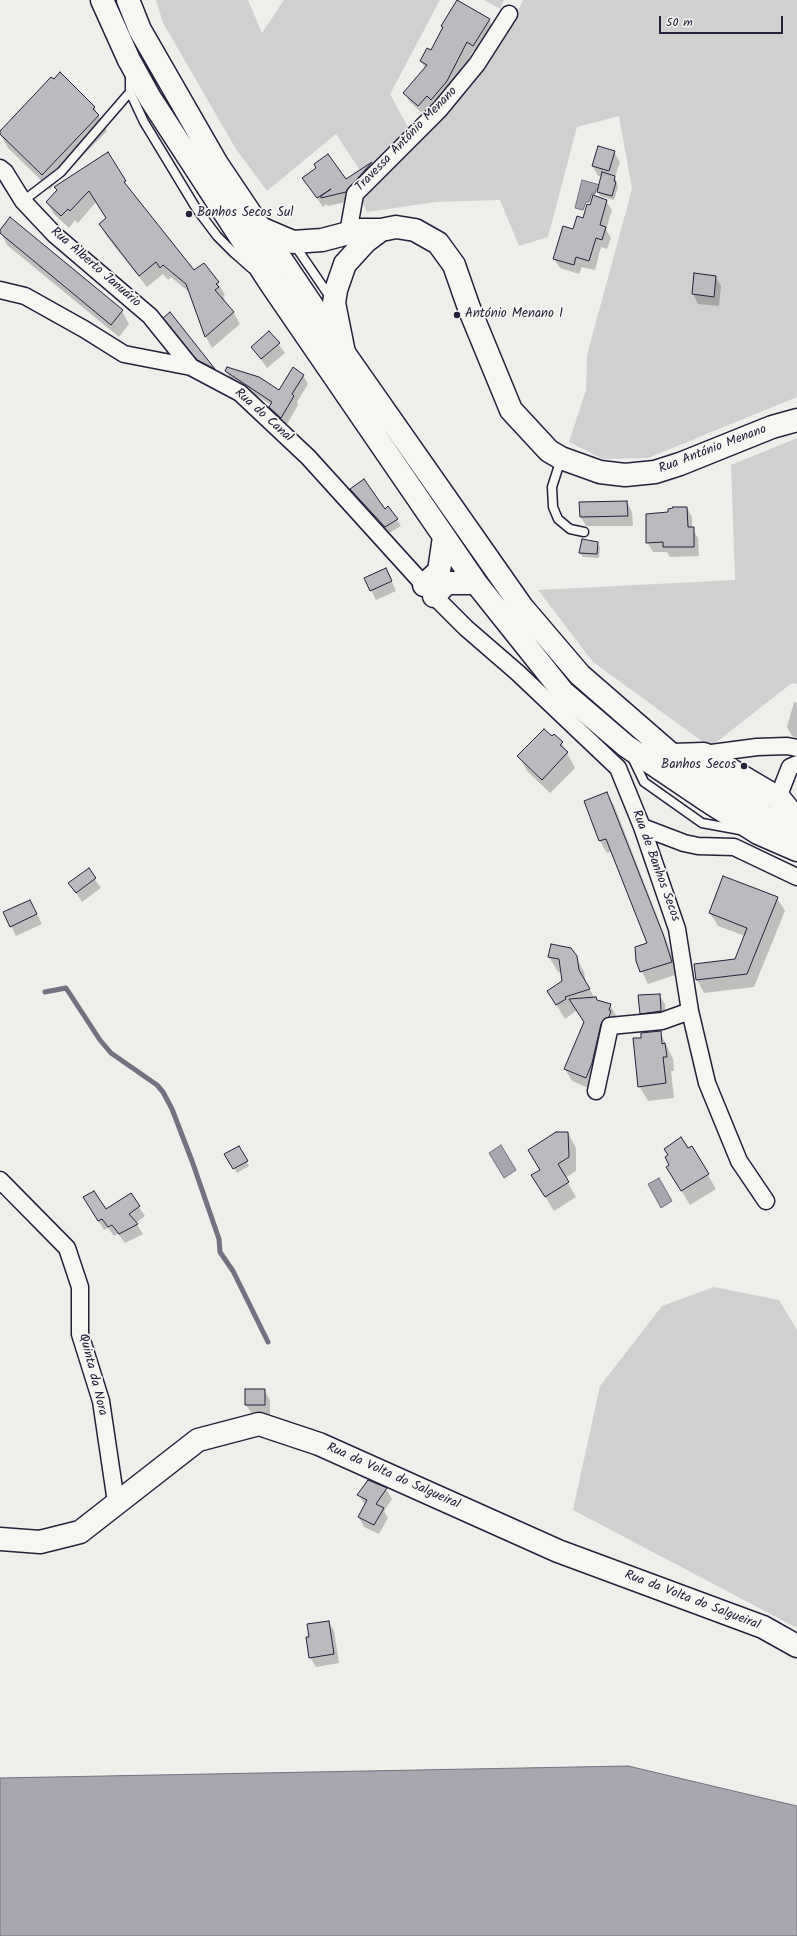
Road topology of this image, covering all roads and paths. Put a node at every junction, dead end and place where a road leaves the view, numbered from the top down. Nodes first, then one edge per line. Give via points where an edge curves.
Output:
1 (102, 0) edge
2 (128, 0) edge
3 (509, 14) dead end
4 (129, 60) junction
5 (130, 92) junction
6 (0, 168) edge
7 (24, 201) junction
8 (258, 227) junction
9 (381, 230) junction
10 (348, 233) junction
11 (293, 242) junction
12 (271, 284) junction
13 (0, 290) edge
14 (334, 303) junction
15 (344, 353) junction
16 (191, 367) junction
17 (797, 420) edge
18 (561, 458) junction
19 (584, 532) dead end
20 (444, 537) junction
21 (476, 583) junction
22 (429, 590) junction
23 (797, 748) edge
24 (704, 754) junction
25 (672, 755) junction
26 (797, 764) edge
27 (780, 799) junction
28 (797, 820) edge
29 (642, 827) junction
30 (797, 828) edge
31 (797, 850) edge
32 (797, 877) edge
33 (690, 1011) junction
34 (596, 1091) dead end
35 (0, 1180) edge
36 (766, 1201) dead end
37 (116, 1502) junction
38 (0, 1540) edge
39 (797, 1646) edge

1 - 4 main road
2 - 8 main road via 151,50 217,164
3 - 10 street, Travessa António Menano via 477,64 440,109 355,194
4 - 5 lane
4 - 12 main road via 150,98
5 - 7 lane via 61,172
5 - 12 lane via 144,122 196,208 234,253
6 - 7 street, Rua Alberto Januário
7 - 16 street, Rua Alberto Januário via 55,235 150,316
8 - 11 main road, Rua António Menano
8 - 15 main road
9 - 10 main road, Rua António Menano
9 - 14 main road via 365,242 345,264
9 - 18 main road, Rua António Menano via 396,227 415,230 438,243 454,265 511,410 549,450
10 - 11 main road, Rua António Menano via 322,240
11 - 14 lane
12 - 20 main road
13 - 16 street, Rua do Canal via 25,296 124,354
14 - 15 main road
15 - 25 main road via 522,607 580,675
16 - 22 street, Rua do Canal via 240,393 308,457
17 - 18 main road, Rua António Menano via 772,427 655,472 625,475 600,472
18 - 19 lane via 552,487 553,507 558,519 570,529
20 - 21 main road
20 - 22 main road via 439,571
21 - 22 main road via 447,583
21 - 31 main road via 563,692 626,746 758,833
22 - 29 street, Rua de Banhos Secos via 466,628 518,673 618,768
23 - 24 street via 757,747
24 - 25 main road
24 - 27 main road
25 - 30 main road via 767,817
26 - 27 street via 790,767
27 - 28 main road
29 - 32 street via 684,843 734,847
29 - 33 street, Rua de Banhos Secos via 677,929
33 - 34 street via 662,1020 610,1026
33 - 36 street, Rua de Banhos Secos via 707,1083 716,1108 739,1161
35 - 37 street, Quinta da Nora via 67,1248 80,1288 80,1334 101,1401
37 - 38 main road, Rua da Volta do Salgueiral via 80,1532 40,1542
37 - 39 main road, Rua da Volta do Salgueiral via 198,1440 259,1424 319,1444 558,1550 763,1627

